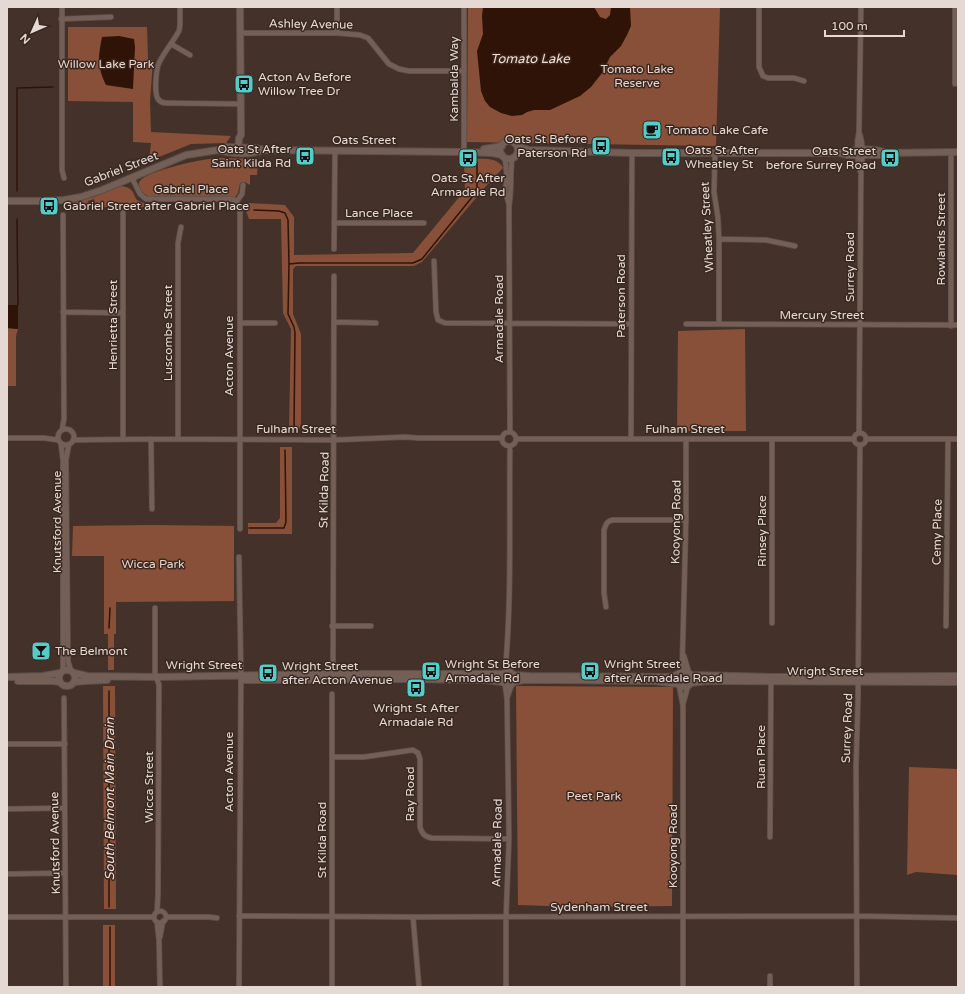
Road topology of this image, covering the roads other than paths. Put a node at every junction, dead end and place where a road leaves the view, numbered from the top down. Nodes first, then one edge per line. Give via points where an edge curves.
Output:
1 (62, 7) edge
2 (180, 7) edge
3 (240, 7) edge
4 (337, 7) edge
5 (464, 7) edge
6 (759, 7) edge
7 (861, 7) edge
8 (955, 7) edge
9 (111, 16) dead end
10 (61, 19) junction
11 (240, 33) junction
12 (337, 33) junction
13 (171, 44) junction
14 (190, 55) dead end
15 (464, 71) junction
16 (804, 81) dead end
17 (955, 84) dead end
18 (241, 104) junction
19 (502, 146) junction
20 (517, 146) junction
21 (241, 150) junction
22 (530, 150) junction
23 (334, 151) junction
24 (464, 152) junction
25 (951, 152) junction
26 (958, 152) edge
27 (632, 153) junction
28 (715, 153) junction
29 (860, 153) junction
30 (509, 156) junction
31 (64, 178) dead end
32 (132, 178) junction
33 (242, 185) dead end
34 (7, 201) edge
35 (237, 201) junction
36 (123, 212) dead end
37 (62, 215) dead end
38 (334, 223) junction
39 (424, 223) dead end
40 (181, 227) dead end
41 (719, 239) junction
42 (795, 246) dead end
43 (334, 249) dead end
44 (434, 261) dead end
45 (334, 276) dead end
46 (64, 312) junction
47 (123, 313) junction
48 (334, 322) junction
49 (240, 323) junction
50 (275, 323) dead end
51 (376, 323) dead end
52 (509, 323) junction
53 (631, 324) junction
54 (686, 324) dead end
55 (719, 324) junction
56 (860, 325) junction
57 (951, 326) junction
58 (958, 326) edge
59 (64, 419) junction
60 (68, 430) junction
61 (60, 432) junction
62 (510, 432) junction
63 (859, 433) junction
64 (73, 437) junction
65 (7, 438) edge
66 (44, 438) junction
67 (502, 438) junction
68 (123, 439) junction
69 (151, 439) junction
70 (178, 439) junction
71 (240, 439) junction
72 (516, 439) junction
73 (631, 439) junction
74 (772, 439) junction
75 (853, 439) junction
76 (866, 439) junction
77 (948, 439) junction
78 (958, 439) edge
79 (334, 440) junction
80 (686, 440) junction
81 (60, 442) junction
82 (69, 444) junction
83 (860, 445) junction
84 (510, 446) junction
85 (152, 509) dead end
86 (686, 520) junction
87 (240, 529) dead end
88 (239, 557) dead end
89 (606, 607) dead end
90 (155, 608) dead end
91 (772, 623) dead end
92 (332, 626) junction
93 (371, 626) dead end
94 (946, 626) dead end
95 (62, 672) junction
96 (72, 672) junction
97 (508, 673) junction
98 (685, 674) junction
99 (7, 676) edge
100 (958, 676) edge
101 (333, 677) junction
102 (158, 678) junction
103 (241, 678) junction
104 (771, 679) junction
105 (859, 680) junction
106 (7, 681) edge
107 (60, 682) junction
108 (74, 682) junction
109 (958, 682) edge
110 (504, 683) junction
111 (513, 683) junction
112 (679, 684) junction
113 (689, 685) junction
114 (332, 694) dead end
115 (64, 698) dead end
116 (507, 699) junction
117 (683, 706) junction
118 (7, 744) edge
119 (65, 744) junction
120 (333, 757) junction
121 (65, 808) junction
122 (7, 809) edge
123 (770, 837) dead end
124 (509, 838) junction
125 (66, 873) junction
126 (7, 874) edge
127 (158, 911) junction
128 (66, 916) junction
129 (239, 916) junction
130 (332, 916) junction
131 (683, 916) junction
132 (856, 916) junction
133 (7, 917) edge
134 (506, 917) junction
135 (217, 918) dead end
136 (413, 918) junction
137 (958, 918) edge
138 (155, 919) junction
139 (165, 919) junction
140 (159, 940) junction
141 (770, 976) dead end
142 (66, 987) edge
143 (160, 987) edge
144 (240, 987) edge
145 (332, 987) edge
146 (419, 987) edge
147 (506, 987) edge
148 (683, 987) edge
149 (770, 987) edge
150 (857, 987) edge

1 - 10 street
2 - 13 street via 179,31
3 - 11 street
4 - 12 street
5 - 15 street, Kambalda Way
6 - 16 street via 759,67 763,76
7 - 29 street, Surrey Road via 860,132 857,140
8 - 17 street
9 - 10 street
10 - 31 street
11 - 12 street, Ashley Avenue
11 - 18 street
12 - 15 street, Ashley Avenue via 368,38 389,64 399,69
13 - 14 street
13 - 18 street via 159,62 158,99 166,103
15 - 24 street, Kambalda Way
18 - 21 street
19 - 20 street via 508,142 513,142
19 - 24 street, Oats Street
19 - 30 street via 500,150
20 - 22 street, Oats Street
20 - 30 street via 518,150
21 - 23 street, Oats Street via 255,148
21 - 32 street, Gabriel Street via 226,147 186,155
22 - 27 street, Oats Street
22 - 30 street, Oats Street
23 - 24 street, Oats Street
23 - 38 street
24 - 30 street, Oats Street
25 - 26 street, Oats Street
25 - 29 street, Oats Street via 881,155
25 - 57 street, Rowlands Street
27 - 28 street, Oats Street
27 - 53 street, Paterson Road
28 - 29 street, Oats Street
28 - 41 street, Wheatley Street via 714,192
29 - 56 street, Surrey Road via 863,162 860,172
30 - 52 street, Armadale Road via 512,191 509,206
32 - 34 street, Gabriel Street via 81,197
32 - 35 street, Gabriel Place via 140,194 146,199
33 - 35 street, Acton Avenue via 242,194
35 - 49 street, Acton Avenue via 240,210
36 - 47 street, Henrietta Street
37 - 46 street
38 - 39 street, Lance Place
38 - 43 street
40 - 70 street, Luscombe Street via 178,243
41 - 42 street via 766,240
41 - 55 street, Wheatley Street
44 - 52 street via 438,320 445,324
45 - 48 street, St Kilda Road
46 - 47 street
46 - 59 street
47 - 68 street, Henrietta Street
48 - 51 street
48 - 79 street, St Kilda Road
49 - 50 street
49 - 71 street, Acton Avenue
52 - 53 street
52 - 62 street, Armadale Road
53 - 73 street, Paterson Road
54 - 55 street, Mercury Street
55 - 56 street, Mercury Street
56 - 57 street, Mercury Street
56 - 63 street, Surrey Road
57 - 58 street, Mercury Street
59 - 60 street
59 - 61 street
60 - 61 street
60 - 64 street
61 - 66 street
61 - 81 street
62 - 67 street via 506,432
62 - 72 street
63 - 75 street
63 - 76 street
64 - 68 street, Fulham Street
64 - 82 street
65 - 66 street
66 - 81 street
67 - 79 street, Fulham Street via 405,437
67 - 84 street via 506,446
68 - 69 street, Fulham Street
69 - 70 street, Fulham Street
69 - 85 street
70 - 71 street, Fulham Street
71 - 79 street, Fulham Street
71 - 87 street, Acton Avenue
72 - 73 street, Fulham Street
72 - 84 street
73 - 80 street, Fulham Street
74 - 75 street, Fulham Street
74 - 80 street, Fulham Street
74 - 91 street, Rinsey Place
75 - 83 street via 855,444
76 - 77 street
76 - 83 street via 865,443
77 - 78 street
77 - 94 street, Cemy Place
79 - 92 street, St Kilda Road
80 - 86 street, Kooyong Road
81 - 82 street
81 - 95 street, Knutsford Avenue via 63,462
82 - 96 street, Knutsford Avenue via 66,460 67,590 68,661
83 - 105 street, Surrey Road
84 - 97 street
86 - 89 street via 614,520 606,524
86 - 98 street, Kooyong Road via 683,652
88 - 103 street, Acton Avenue
90 - 102 street, Wicca Street via 155,671
92 - 93 street
92 - 101 street, St Kilda Road
95 - 96 street, Wright Street
95 - 99 street, Wright Street via 49,676
95 - 107 street
96 - 102 street, Wright Street via 87,676
96 - 108 street
97 - 98 street, Wright Street via 529,676 667,677
97 - 101 street, Wright Street
97 - 110 street via 501,678
97 - 111 street
98 - 104 street, Wright Street
98 - 112 street via 677,678
98 - 113 street via 692,679
100 - 105 street, Wright Street
101 - 103 street, Wright Street
101 - 110 street, Wright Street via 478,680
102 - 103 street, Wright Street
102 - 108 street, Wright Street
102 - 127 street, Wicca Street
103 - 129 street, Acton Avenue
104 - 105 street, Wright Street
104 - 113 street, Wright Street via 706,681
104 - 123 street, Ruan Place
105 - 109 street, Wright Street
105 - 132 street, Surrey Road
106 - 107 street, Wright Street
107 - 108 street, Wright Street via 67,686
110 - 111 street, Wright Street
110 - 116 street, Armadale Road
111 - 112 street via 523,680 557,680
111 - 116 street, Armadale Road
112 - 113 street via 683,687
112 - 117 street, Kooyong Road
113 - 117 street, Kooyong Road
114 - 120 street, St Kilda Road
115 - 119 street, Knutsford Avenue
116 - 124 street, Armadale Road
117 - 131 street, Kooyong Road
118 - 119 street
119 - 121 street, Knutsford Avenue
120 - 124 street, Ray Road via 364,757 413,750 418,753 420,759 420,827 426,837
120 - 130 street, St Kilda Road
121 - 122 street
121 - 125 street, Knutsford Avenue
124 - 134 street, Armadale Road
125 - 126 street
125 - 128 street, Knutsford Avenue
127 - 138 street, Wicca Street
127 - 139 street via 165,913
128 - 133 street
128 - 138 street
128 - 142 street, Knutsford Avenue
129 - 130 street, Sydenham Street
129 - 144 street, Acton Avenue
130 - 136 street, Sydenham Street
130 - 145 street, St Kilda Road
131 - 132 street, Sydenham Street
131 - 134 street, Sydenham Street
131 - 148 street, Kooyong Road
132 - 137 street, Sydenham Street
132 - 150 street, Surrey Road
134 - 136 street, Sydenham Street
134 - 147 street, Armadale Road
135 - 139 street
136 - 146 street
138 - 139 street
138 - 140 street
139 - 140 street
140 - 143 street
141 - 149 street

